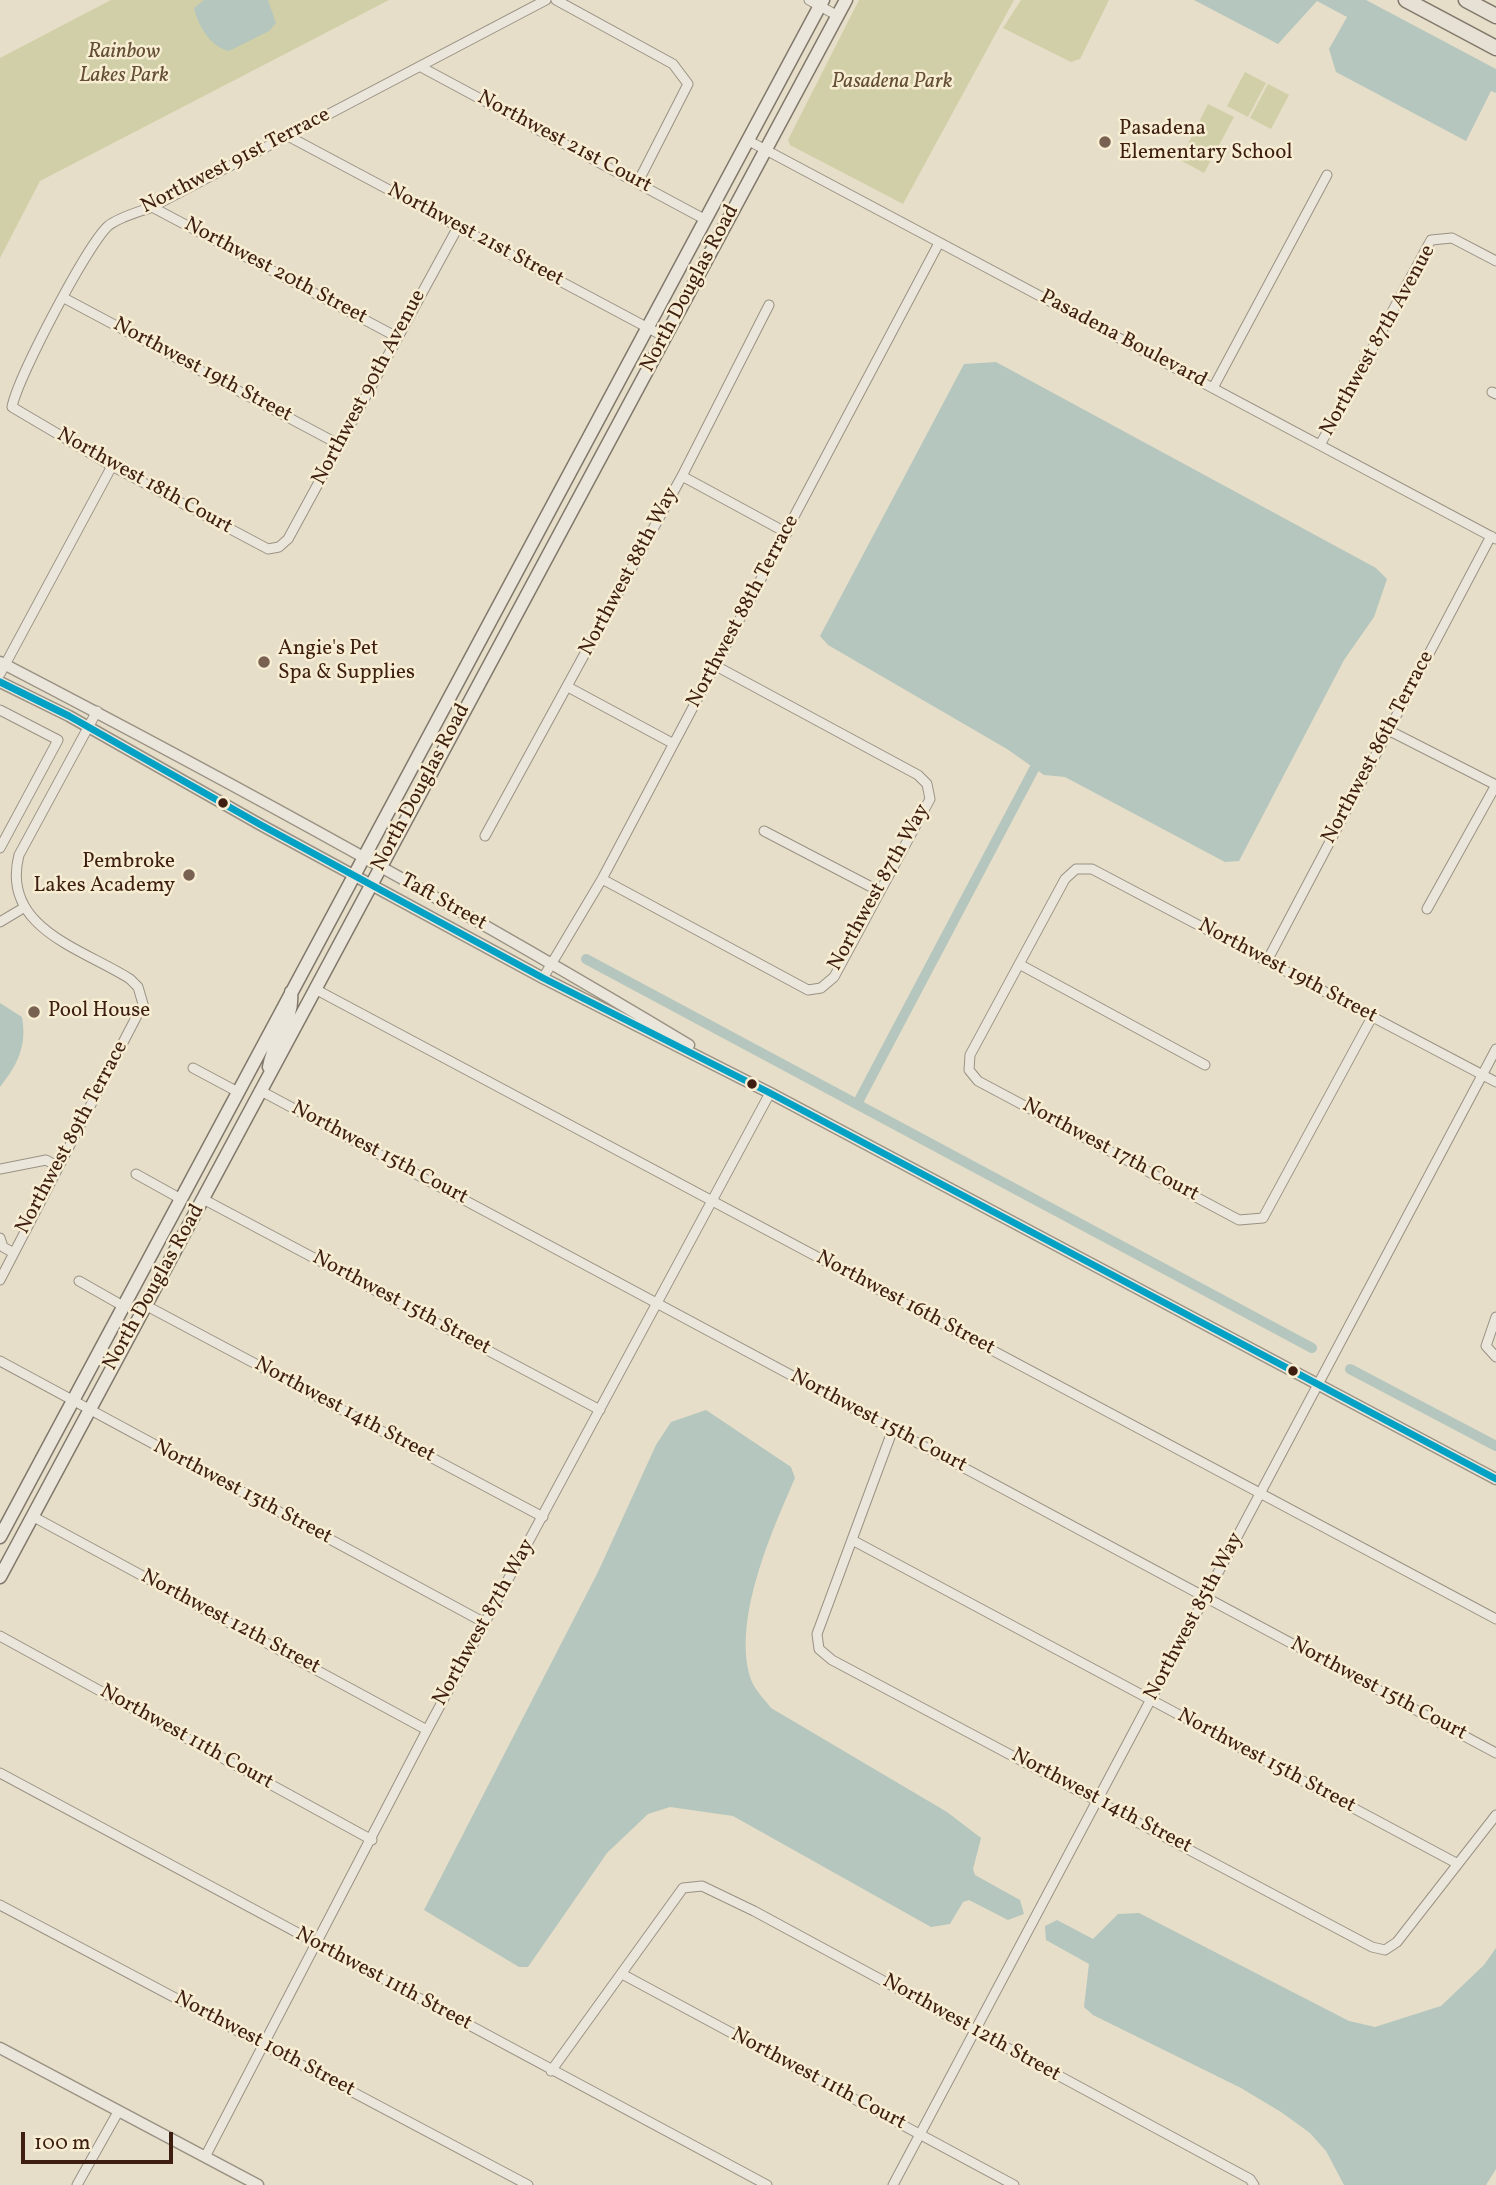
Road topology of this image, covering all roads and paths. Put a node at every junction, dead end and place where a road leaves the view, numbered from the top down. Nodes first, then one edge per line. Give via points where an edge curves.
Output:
1 (546, 0) edge
2 (556, 0) edge
3 (846, 0) edge
4 (1406, 0) edge
5 (1466, 0) edge
6 (817, 2) edge
7 (838, 16) junction
8 (1496, 16) edge
9 (1496, 48) edge
10 (421, 67) junction
11 (286, 135) junction
12 (749, 142) junction
13 (766, 151) junction
14 (1327, 175) dead end
15 (638, 182) junction
16 (152, 207) junction
17 (706, 220) junction
18 (458, 227) junction
19 (939, 243) junction
20 (1496, 261) edge
21 (64, 298) junction
22 (769, 305) dead end
23 (648, 328) junction
24 (397, 337) junction
25 (665, 337) junction
26 (1213, 388) junction
27 (12, 407) joint
28 (340, 445) junction
29 (1320, 445) junction
30 (112, 466) junction
31 (681, 476) junction
32 (788, 533) junction
33 (1493, 538) edge
34 (279, 547) joint
35 (716, 666) junction
36 (2, 667) edge
37 (0, 682) edge
38 (568, 687) junction
39 (0, 710) edge
40 (97, 711) junction
41 (89, 726) junction
42 (1388, 730) junction
43 (672, 743) junction
44 (1496, 785) edge
45 (764, 831) dead end
46 (485, 836) dead end
47 (0, 848) edge
48 (362, 858) junction
49 (380, 868) junction
50 (354, 874) junction
51 (602, 879) junction
52 (371, 884) junction
53 (879, 891) junction
54 (1427, 909) dead end
55 (20, 910) junction
56 (0, 922) edge
57 (1267, 961) junction
58 (552, 963) junction
59 (1019, 964) junction
60 (544, 978) junction
61 (315, 989) junction
62 (291, 992) junction
63 (1371, 1017) junction
64 (1496, 1049) edge
65 (1205, 1065) dead end
66 (193, 1068) dead end
67 (1482, 1074) junction
68 (268, 1077) junction
69 (1496, 1082) edge
70 (261, 1091) junction
71 (238, 1092) junction
72 (770, 1093) junction
73 (57, 1166) junction
74 (0, 1169) edge
75 (136, 1174) dead end
76 (181, 1199) junction
77 (203, 1199) junction
78 (711, 1201) junction
79 (0, 1238) edge
80 (12, 1252) junction
81 (0, 1280) edge
82 (79, 1281) dead end
83 (659, 1304) junction
84 (145, 1305) junction
85 (123, 1306) junction
86 (1496, 1317) edge
87 (1496, 1357) edge
88 (0, 1361) edge
89 (1318, 1385) junction
90 (72, 1401) junction
91 (88, 1410) junction
92 (600, 1410) junction
93 (893, 1429) junction
94 (1496, 1479) edge
95 (1260, 1494) junction
96 (32, 1517) junction
97 (543, 1517) junction
98 (0, 1537) edge
99 (854, 1541) junction
100 (0, 1577) edge
101 (1206, 1599) junction
102 (1496, 1619) edge
103 (485, 1623) junction
104 (0, 1636) edge
105 (1151, 1701) junction
106 (428, 1730) junction
107 (1496, 1753) edge
108 (0, 1773) edge
109 (1098, 1800) junction
110 (1496, 1815) edge
111 (372, 1840) junction
112 (1458, 1864) junction
113 (0, 1905) edge
114 (317, 1944) junction
115 (622, 1974) junction
116 (974, 2032) junction
117 (264, 2045) junction
118 (0, 2048) edge
119 (551, 2071) junction
120 (118, 2112) junction
121 (919, 2135) junction
122 (205, 2157) junction
123 (77, 2185) edge
124 (258, 2185) edge
125 (528, 2185) edge
126 (767, 2185) edge
127 (893, 2185) edge
128 (1014, 2185) edge
129 (1254, 2185) edge

1 - 10 street, Northwest 91st Terrace
2 - 15 street via 673,65 688,84
3 - 7 main road, North Douglas Road
4 - 9 main road
5 - 8 main road
6 - 7 street
6 - 12 main road, North Douglas Road
7 - 13 main road, North Douglas Road
10 - 11 street, Northwest 91st Terrace
10 - 15 street, Northwest 21st Court
11 - 16 street, Northwest 91st Terrace
11 - 18 street, Northwest 21st Street
12 - 13 street, Pasadena Boulevard
12 - 17 main road, North Douglas Road
13 - 19 street, Pasadena Boulevard
13 - 25 main road, North Douglas Road
14 - 26 street
15 - 17 street, Northwest 21st Court
16 - 21 street, Northwest 91st Terrace via 104,231
16 - 24 street, Northwest 20th Street
17 - 23 main road, North Douglas Road
18 - 23 street, Northwest 21st Street
18 - 24 street, Northwest 90th Avenue
19 - 26 street, Pasadena Boulevard
19 - 32 street, Northwest 88th Terrace
20 - 29 street, Northwest 87th Avenue via 1452,237 1432,240
21 - 27 street, Northwest 91st Terrace via 15,389
21 - 28 street, Northwest 19th Street
22 - 31 street, Northwest 88th Way
23 - 25 street, Northwest 21st Street
23 - 48 main road, North Douglas Road
24 - 28 street, Northwest 90th Avenue
25 - 49 main road, North Douglas Road
26 - 29 street, Pasadena Boulevard
27 - 30 street, Northwest 18th Court
28 - 34 street, Northwest 90th Avenue
29 - 33 street, Pasadena Boulevard
30 - 34 street, Northwest 18th Court via 268,550
30 - 36 street
31 - 32 street
31 - 38 street, Northwest 88th Way
32 - 35 street, Northwest 88th Terrace
33 - 42 street, Northwest 86th Terrace
35 - 43 street, Northwest 88th Terrace
35 - 53 street, Northwest 87th Way via 918,775 927,785 930,799
36 - 40 street, Taft Street
37 - 41 street, Taft Street
38 - 43 street
38 - 46 street, Northwest 88th Way
39 - 47 street via 58,740
40 - 41 street
40 - 48 street, Taft Street
41 - 50 street, Taft Street
41 - 55 street via 16,863 13,890
42 - 44 street
42 - 57 street, Northwest 86th Terrace
43 - 51 street, Northwest 88th Terrace
44 - 54 street
45 - 53 street
48 - 49 street, Taft Street
48 - 50 main road, North Douglas Road
49 - 52 main road, North Douglas Road
49 - 58 street, Taft Street
50 - 52 street, Taft Street
50 - 62 main road, North Douglas Road
51 - 53 street, Northwest 87th Way via 808,990 821,988 834,977
51 - 58 street, Northwest 88th Terrace
52 - 60 street, Taft Street
52 - 61 main road, North Douglas Road
55 - 56 street
55 - 73 street, Northwest 89th Terrace via 40,930 130,979 142,996 140,1013
57 - 59 street, Northwest 19th Street via 1092,869 1076,869 1065,879
57 - 63 street, Northwest 19th Street
58 - 60 street, Northwest 88th Terrace
58 - 72 street, Taft Street
59 - 63 street, Northwest 17th Court via 970,1055 969,1070 978,1081 1239,1220 1263,1218
59 - 65 street
60 - 72 street, Taft Street
61 - 68 main road, North Douglas Road
61 - 78 street, Northwest 16th Street
62 - 68 main road via 293,1009 273,1048
62 - 71 main road, North Douglas Road
63 - 67 street, Northwest 19th Street
64 - 67 street, Northwest 85th Way
66 - 71 street
67 - 69 street, Northwest 19th Street
67 - 89 street, Northwest 85th Way
68 - 70 main road, North Douglas Road
70 - 77 main road, North Douglas Road
70 - 83 street, Northwest 15th Court
71 - 76 main road, North Douglas Road
72 - 78 street, Northwest 87th Way
72 - 89 street, Taft Street
73 - 74 street via 46,1160
73 - 80 street, Northwest 89th Terrace
75 - 76 street
76 - 85 main road, North Douglas Road
77 - 84 main road, North Douglas Road
77 - 92 street, Northwest 15th Street
78 - 83 street, Northwest 87th Way
78 - 95 street, Northwest 16th Street
79 - 80 street via 3,1247
80 - 81 street, Northwest 89th Terrace
82 - 85 street
83 - 92 street, Northwest 87th Way
83 - 93 street, Northwest 15th Court
84 - 91 main road, North Douglas Road
84 - 97 street, Northwest 14th Street
85 - 90 main road, North Douglas Road
86 - 87 street via 1486,1346
88 - 90 street, Northwest 13th Street
89 - 94 street, Taft Street
89 - 95 street, Northwest 85th Way
90 - 91 street, Northwest 13th Street
90 - 98 main road, North Douglas Road
91 - 96 main road, North Douglas Road
91 - 103 street, Northwest 13th Street
92 - 97 street, Northwest 87th Way
93 - 99 street
93 - 101 street, Northwest 15th Court
95 - 101 street, Northwest 85th Way
95 - 102 street, Northwest 16th Street
96 - 100 main road, North Douglas Road
96 - 106 street, Northwest 12th Street
97 - 103 street, Northwest 87th Way
99 - 105 street, Northwest 15th Street
99 - 109 street, Northwest 14th Street via 817,1634 819,1649
101 - 105 street, Northwest 85th Way
101 - 107 street, Northwest 15th Court
103 - 106 street, Northwest 87th Way
104 - 111 street, Northwest 11th Court
105 - 109 street, Northwest 85th Way
105 - 112 street, Northwest 15th Street
106 - 111 street, Northwest 87th Way
108 - 114 street, Northwest 11th Street
109 - 112 street, Northwest 14th Street via 1385,1950
109 - 116 street, Northwest 85th Way
110 - 112 street
111 - 114 street, Northwest 87th Way
113 - 117 street, Northwest 10th Street
114 - 117 street, Northwest 87th Way
114 - 119 street, Northwest 11th Street
115 - 116 street, Northwest 12th Street via 683,1888 702,1886
115 - 119 street
115 - 121 street, Northwest 11th Court
116 - 121 street, Northwest 85th Way
116 - 129 street, Northwest 12th Street
117 - 122 street, Northwest 87th Way
117 - 125 street, Northwest 10th Street
118 - 120 street
119 - 126 street, Northwest 11th Street
120 - 122 street
120 - 123 street
121 - 127 street, Northwest 85th Way
121 - 128 street, Northwest 11th Court
122 - 124 street

